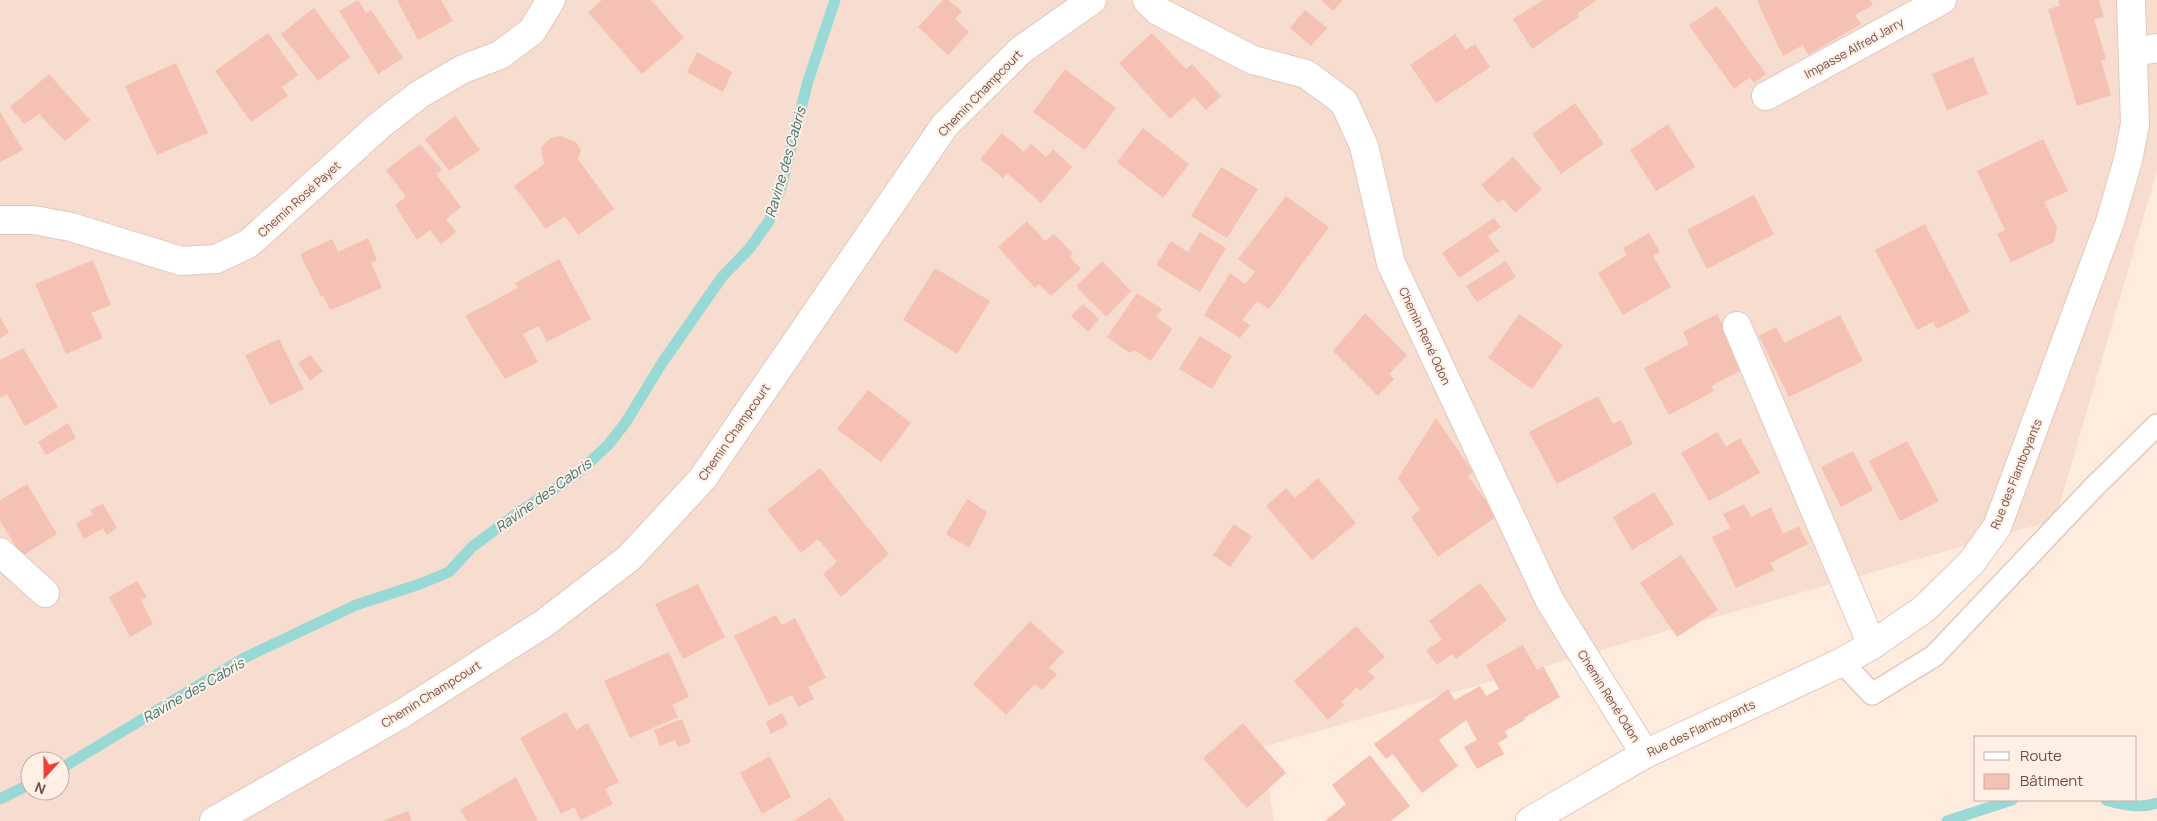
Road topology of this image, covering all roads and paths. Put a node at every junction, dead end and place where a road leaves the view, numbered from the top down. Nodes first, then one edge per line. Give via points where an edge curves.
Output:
1 (550, 0) edge
2 (1092, 0) edge
3 (1147, 0) edge
4 (1942, 0) edge
5 (2131, 0) edge
6 (2146, 50) edge
7 (1766, 96) dead end
8 (0, 220) edge
9 (1737, 326) dead end
10 (2157, 425) edge
11 (0, 552) edge
12 (45, 594) dead end
13 (1872, 645) junction
14 (1842, 662) junction
15 (1645, 754) junction
16 (214, 821) edge
17 (1530, 821) edge

1 - 8 street, Chemin Rosé Payet via 532,31 500,55 463,69 420,94 380,125 248,244 216,259 180,260 72,227 34,220
2 - 16 street, Chemin Champcourt via 1021,50 946,125 703,478 629,558 543,624 403,713
3 - 15 street, Chemin René Odon via 1158,11 1253,60 1306,74 1344,102 1364,146 1391,263 1550,601
4 - 7 street, Impasse Alfred Jarry
5 - 6 street, Rue des Flamboyants
6 - 13 street, Rue des Flamboyants via 2128,160 2110,222 1997,527 1972,562 1924,608
9 - 13 street
10 - 14 lane via 1934,656 1872,694
11 - 12 street
13 - 14 street, Rue des Flamboyants
14 - 15 street, Rue des Flamboyants
15 - 17 street, Rue des Flamboyants

